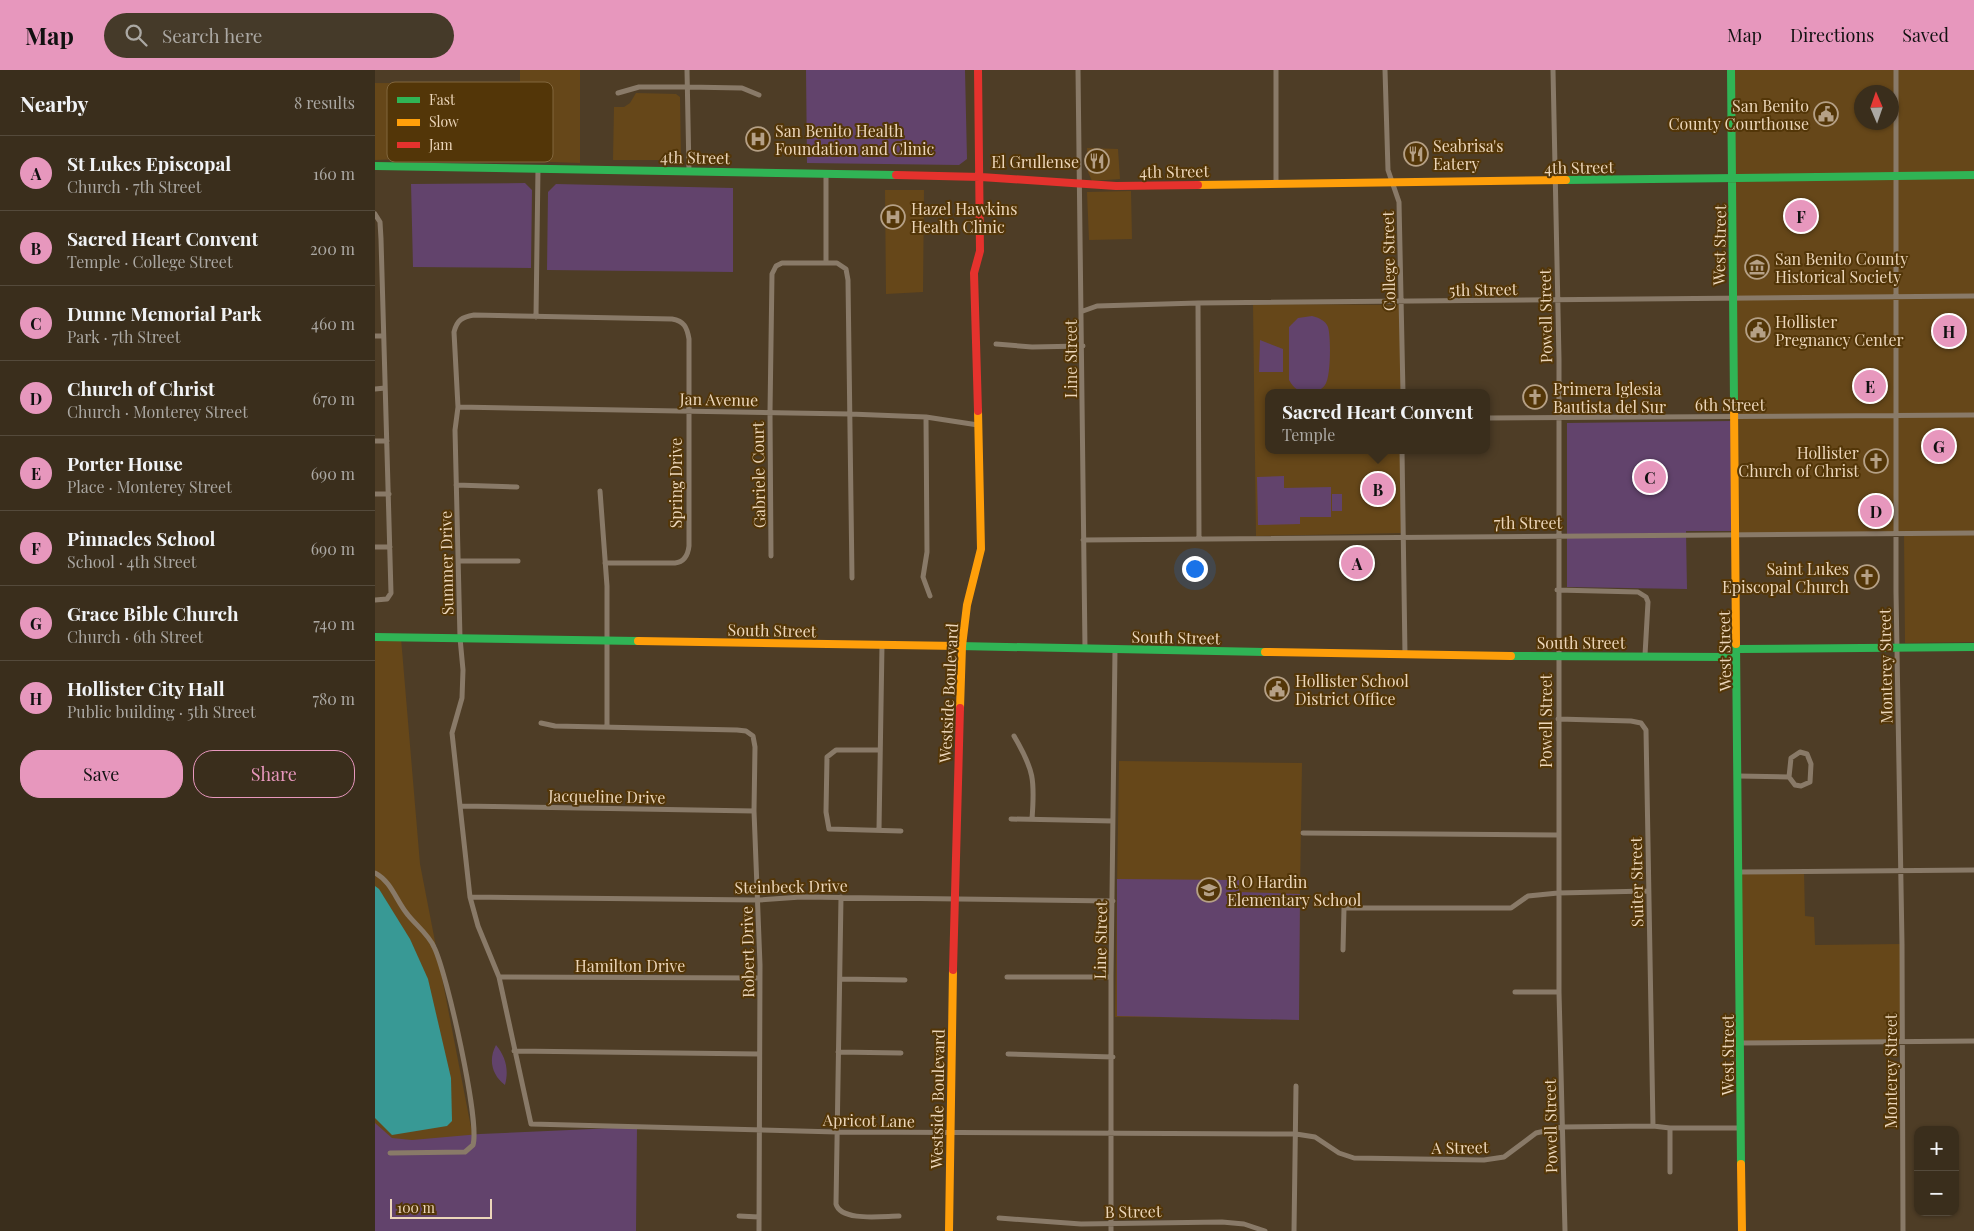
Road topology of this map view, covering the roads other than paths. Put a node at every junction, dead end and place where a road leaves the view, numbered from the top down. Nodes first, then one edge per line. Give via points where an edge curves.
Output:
1 (687, 70) edge
2 (978, 70) edge
3 (1078, 70) edge
4 (1276, 70) edge
5 (1385, 70) edge
6 (1553, 70) edge
7 (1731, 70) edge
8 (1896, 70) edge
9 (687, 86) junction
10 (618, 93) dead end
11 (759, 95) dead end
12 (375, 166) edge
13 (538, 168) junction
14 (689, 171) junction
15 (826, 173) junction
16 (1974, 175) edge
17 (1896, 176) junction
18 (981, 177) junction
19 (1734, 179) junction
20 (1555, 181) junction
21 (1393, 183) junction
22 (1080, 184) junction
23 (1276, 184) junction
24 (376, 215) edge
25 (826, 262) junction
26 (1974, 296) edge
27 (1894, 298) junction
28 (1733, 299) junction
29 (1557, 300) junction
30 (1198, 303) junction
31 (1402, 303) junction
32 (1083, 311) junction
33 (536, 317) junction
34 (375, 336) edge
35 (383, 336) junction
36 (996, 344) dead end
37 (1083, 346) junction
38 (375, 388) edge
39 (385, 388) junction
40 (1403, 389) edge
41 (457, 407) junction
42 (689, 410) junction
43 (770, 412) junction
44 (849, 414) junction
45 (1974, 415) edge
46 (1735, 416) junction
47 (1896, 416) junction
48 (926, 417) junction
49 (1559, 417) junction
50 (1490, 418) edge
51 (978, 425) junction
52 (375, 441) edge
53 (387, 441) junction
54 (1402, 454) edge
55 (456, 485) junction
56 (517, 487) dead end
57 (600, 491) dead end
58 (375, 494) edge
59 (389, 494) junction
60 (1974, 533) edge
61 (1896, 534) junction
62 (1558, 535) junction
63 (1736, 535) junction
64 (1403, 536) junction
65 (1199, 538) junction
66 (1083, 540) junction
67 (375, 547) edge
68 (390, 547) junction
69 (771, 556) dead end
70 (459, 561) junction
71 (518, 561) dead end
72 (605, 563) junction
73 (852, 578) dead end
74 (1557, 590) junction
75 (930, 596) dead end
76 (377, 600) edge
77 (375, 637) edge
78 (460, 638) junction
79 (607, 641) junction
80 (882, 645) junction
81 (961, 646) junction
82 (1974, 647) edge
83 (1738, 648) junction
84 (1897, 648) junction
85 (1085, 649) junction
86 (1115, 650) junction
87 (1405, 655) junction
88 (1557, 656) junction
89 (1645, 656) junction
90 (1558, 719) junction
91 (541, 723) dead end
92 (607, 727) junction
93 (1014, 736) dead end
94 (879, 750) junction
95 (1738, 776) junction
96 (1789, 777) junction
97 (460, 806) junction
98 (754, 811) junction
99 (1011, 819) dead end
100 (1032, 819) junction
101 (1113, 821) junction
102 (879, 830) junction
103 (901, 831) dead end
104 (1303, 833) dead end
105 (1557, 835) junction
106 (1901, 870) junction
107 (1974, 870) edge
108 (1740, 872) junction
109 (375, 873) edge
110 (1648, 892) junction
111 (1558, 893) junction
112 (841, 897) junction
113 (471, 898) junction
114 (953, 899) junction
115 (759, 900) junction
116 (1113, 901) junction
117 (1343, 950) dead end
118 (499, 977) junction
119 (1007, 977) dead end
120 (1111, 977) junction
121 (761, 978) junction
122 (840, 979) junction
123 (905, 980) dead end
124 (1515, 992) dead end
125 (1559, 992) junction
126 (1901, 1041) junction
127 (1974, 1041) edge
128 (1740, 1042) junction
129 (514, 1051) junction
130 (838, 1052) junction
131 (759, 1054) junction
132 (901, 1054) dead end
133 (1008, 1054) dead end
134 (1113, 1057) junction
135 (1296, 1086) dead end
136 (531, 1124) joint
137 (1653, 1126) junction
138 (1562, 1127) junction
139 (1670, 1128) junction
140 (1741, 1128) junction
141 (760, 1131) junction
142 (837, 1132) junction
143 (1112, 1133) junction
144 (950, 1134) junction
145 (1296, 1134) junction
146 (390, 1153) dead end
147 (1670, 1172) dead end
148 (739, 1216) dead end
149 (759, 1216) junction
150 (899, 1216) dead end
151 (999, 1218) dead end
152 (1111, 1224) junction
153 (759, 1231) edge
154 (949, 1231) edge
155 (1111, 1231) edge
156 (1265, 1231) edge
157 (1294, 1231) edge
158 (1565, 1231) edge
159 (1742, 1231) edge
160 (1903, 1231) edge

1 - 9 street
2 - 18 street, Westside Boulevard
3 - 22 street, Line Street
4 - 23 street
5 - 21 street, College Street via 1388,166
6 - 20 street, Powell Street
7 - 19 street, West Street
8 - 17 street, Monterey Street
9 - 10 street via 639,87
9 - 11 street via 742,88
9 - 14 street
12 - 13 street, 4th Street
13 - 14 street, 4th Street
13 - 33 street
14 - 15 street, 4th Street
15 - 18 street, 4th Street
15 - 25 street
16 - 17 street, 4th Street
17 - 19 street, 4th Street
17 - 27 street, Monterey Street
18 - 22 street, 4th Street
18 - 51 street, Westside Boulevard via 980,251 974,273
19 - 20 street, 4th Street
19 - 28 street, West Street
20 - 21 street, 4th Street
20 - 29 street, Powell Street
21 - 23 street, 4th Street
21 - 31 street, College Street via 1399,202
22 - 23 street, 4th Street
22 - 32 street, Line Street
24 - 35 street via 381,239
25 - 43 street, Gabriele Court via 782,263 776,266 773,274
25 - 44 street via 837,263 846,269 848,280
26 - 27 street, 5th Street
27 - 28 street, 5th Street
27 - 47 street, Monterey Street
28 - 29 street, 5th Street
28 - 46 street, West Street
29 - 31 street, 5th Street
29 - 49 street, Powell Street
30 - 31 street, 5th Street
30 - 32 street, 5th Street via 1097,306
30 - 65 street
31 - 40 street, College Street
32 - 37 street, Line Street
33 - 41 street, Summer Drive via 474,316 460,319 454,332
33 - 42 street, Spring Drive via 678,320 685,326 689,339
34 - 35 street
35 - 39 street
36 - 37 street
37 - 66 street, Line Street
38 - 39 street
39 - 53 street
41 - 42 street, Jan Avenue
41 - 55 street, Summer Drive
42 - 43 street, Jan Avenue
42 - 72 street, Spring Drive via 687,556 675,563
43 - 44 street, Jan Avenue
43 - 69 street, Gabriele Court
44 - 48 street, Jan Avenue
44 - 73 street
45 - 47 street, 6th Street
46 - 47 street, 6th Street
46 - 49 street, 6th Street
46 - 63 street, West Street
47 - 61 street, Monterey Street
48 - 51 street, Jan Avenue
48 - 75 street via 927,552 923,576
49 - 50 street, 6th Street
49 - 62 street, Powell Street
51 - 81 street, Westside Boulevard via 981,549 967,604
52 - 53 street
53 - 59 street
54 - 64 street
55 - 56 street
55 - 70 street, Summer Drive
57 - 72 street
58 - 59 street
59 - 68 street
60 - 61 street, 7th Street
61 - 63 street, 7th Street
61 - 84 street, Monterey Street
62 - 63 street, 7th Street
62 - 64 street, 7th Street
62 - 74 street, Powell Street
63 - 83 street, West Street
64 - 65 street, 7th Street
64 - 87 street
65 - 66 street, 7th Street
66 - 85 street, Line Street
67 - 68 street
68 - 76 street via 391,593 387,599
70 - 71 street
70 - 78 street, Summer Drive
72 - 79 street
74 - 88 street, Powell Street
74 - 89 street via 1638,592 1646,596
77 - 78 street, South Street
78 - 79 street, South Street
78 - 97 street, Summer Drive via 462,698 452,733
79 - 80 street, South Street
79 - 92 street
80 - 81 street, South Street
80 - 94 street
81 - 85 street, South Street
81 - 114 street, Westside Boulevard
82 - 84 street, South Street
83 - 84 street, South Street
83 - 89 street, South Street via 1727,657
83 - 95 street, West Street
84 - 106 street, Monterey Street
85 - 86 street, South Street
86 - 87 street, South Street
86 - 101 street, Line Street
87 - 88 street, South Street
88 - 89 street, South Street
88 - 90 street, Powell Street
90 - 105 street, Powell Street
90 - 110 street, Suiter Street via 1631,721 1645,727
91 - 92 street
92 - 98 street, Robert Drive via 750,733 754,739
93 - 100 street via 1034,780
94 - 102 street
94 - 102 street via 836,750 827,757 826,812 829,829
95 - 96 street
95 - 108 street, West Street
96 - 96 street via 1798,786 1809,782 1811,764 1807,754 1800,752 1793,756
97 - 98 street, Jacqueline Drive
97 - 113 street, Summer Drive
98 - 115 street, Robert Drive
99 - 100 street
100 - 101 street
101 - 116 street, Line Street
102 - 103 street
104 - 105 street
105 - 111 street, Powell Street
106 - 107 street
106 - 108 street
106 - 126 street, Monterey Street
108 - 128 street, West Street
109 - 146 street via 385,880 406,913 434,946 456,1032 475,1128 473,1145 465,1152
110 - 111 street
110 - 137 street, Suiter Street
111 - 117 street via 1528,896 1511,908 1344,908
111 - 125 street, Powell Street
112 - 114 street, Steinbeck Drive
112 - 115 street, Steinbeck Drive
112 - 122 street
113 - 115 street, Steinbeck Drive
113 - 118 street, Summer Drive via 478,926
114 - 116 street, Steinbeck Drive
114 - 144 street, Westside Boulevard
115 - 121 street, Robert Drive
116 - 120 street, Line Street
118 - 121 street, Hamilton Drive
118 - 129 street, Summer Drive
119 - 120 street
120 - 134 street, Line Street
121 - 131 street, Robert Drive
122 - 123 street
122 - 130 street
124 - 125 street
125 - 138 street, Powell Street
126 - 127 street
126 - 128 street
126 - 160 street, Monterey Street
128 - 140 street, West Street
129 - 131 street
129 - 136 street, Summer Drive
130 - 132 street
130 - 142 street
131 - 141 street, Robert Drive
133 - 134 street
134 - 143 street, Line Street
135 - 145 street
136 - 141 street, Apricot Lane
137 - 138 street, A Street
137 - 139 street, A Street
138 - 145 street, A Street via 1537,1133 1504,1157 1484,1160 1354,1158 1339,1153 1315,1137
138 - 158 street, Powell Street
139 - 140 street, A Street
139 - 147 street
140 - 159 street, West Street
141 - 142 street, Apricot Lane
141 - 149 street, Robert Drive
142 - 144 street, Apricot Lane
142 - 150 street via 836,1204 839,1210 847,1215
143 - 144 street, Apricot Lane
143 - 145 street, Apricot Lane
143 - 152 street, Line Street
144 - 154 street, Westside Boulevard
145 - 157 street
148 - 149 street
149 - 153 street, Robert Drive
151 - 152 street, B Street via 1056,1224
152 - 155 street, Line Street
152 - 156 street, B Street via 1223,1222

